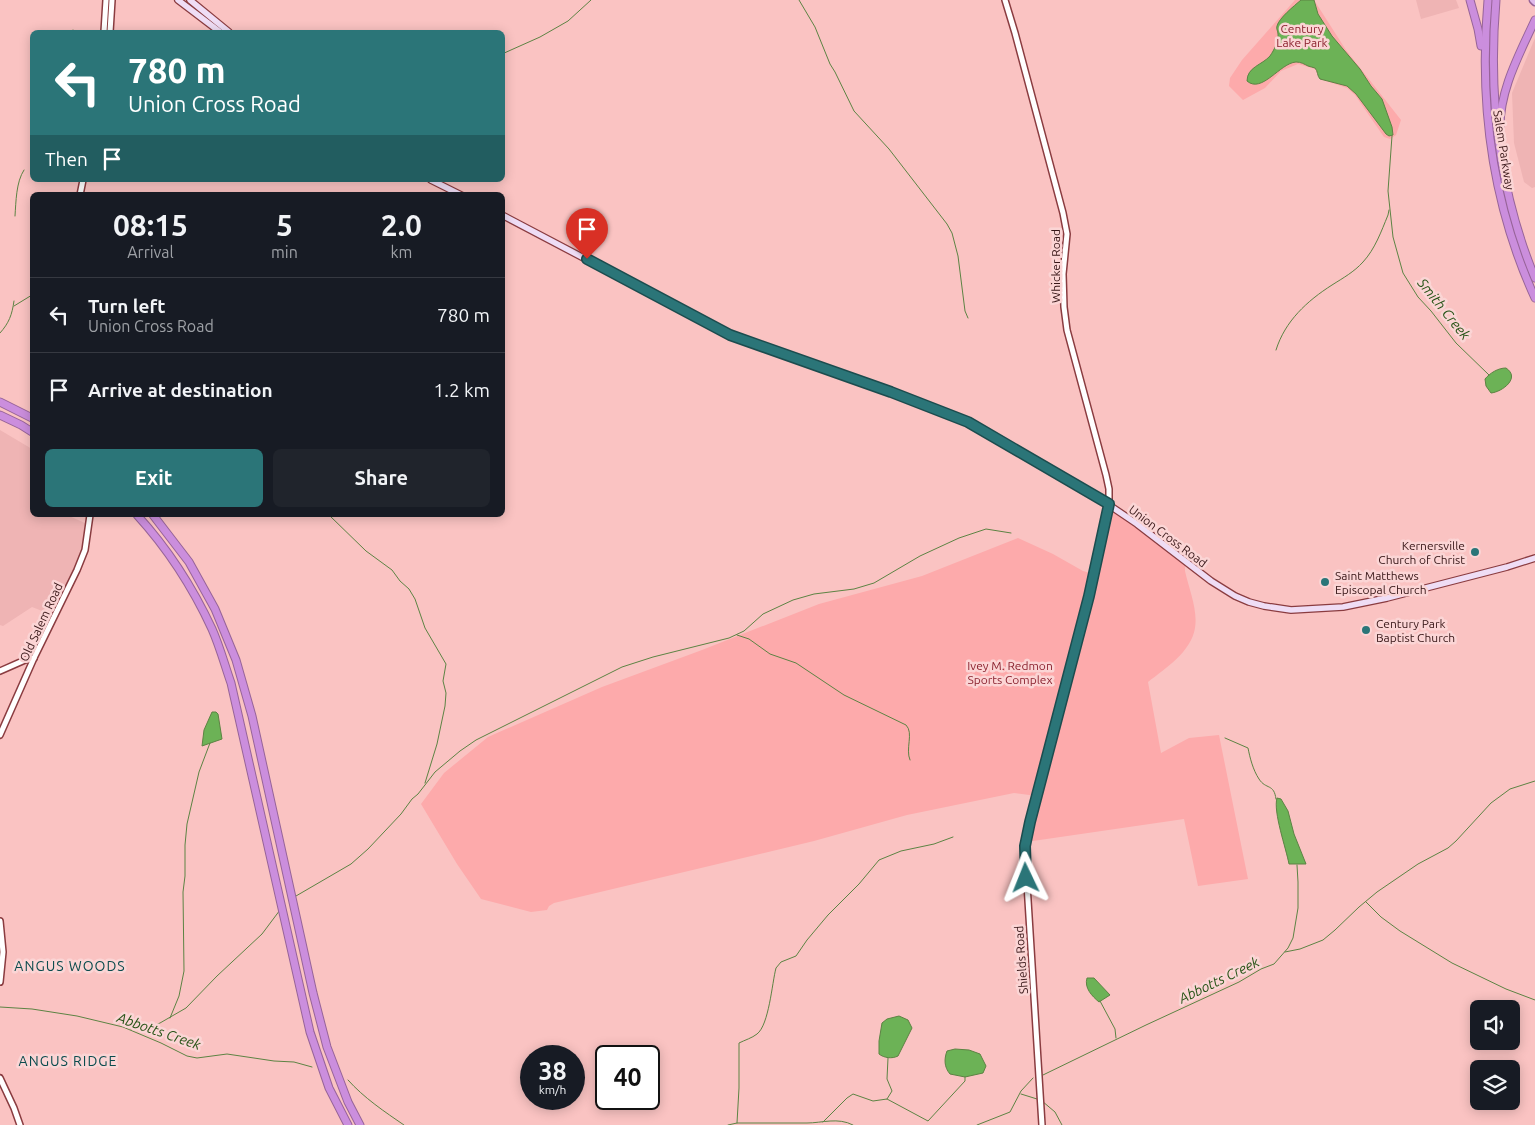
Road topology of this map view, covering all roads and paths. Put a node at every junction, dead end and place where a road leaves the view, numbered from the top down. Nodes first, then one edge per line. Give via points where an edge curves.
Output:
1 (106, 0) edge
2 (112, 0) edge
3 (178, 0) edge
4 (190, 0) edge
5 (1005, 0) edge
6 (1470, 0) edge
7 (1488, 0) edge
8 (1496, 0) edge
9 (1535, 20) edge
10 (1533, 26) edge
11 (104, 30) edge
12 (110, 30) edge
13 (217, 30) edge
14 (227, 30) edge
15 (1484, 82) junction
16 (1503, 170) junction
17 (436, 182) edge
18 (455, 192) edge
19 (505, 216) edge
20 (1535, 278) edge
21 (1535, 298) edge
22 (0, 402) edge
23 (0, 415) edge
24 (30, 417) edge
25 (30, 431) edge
26 (1109, 504) junction
27 (90, 517) edge
28 (138, 517) edge
29 (155, 517) edge
30 (1535, 558) edge
31 (34, 658) junction
32 (0, 671) edge
33 (0, 735) edge
34 (0, 921) edge
35 (0, 982) edge
36 (0, 1078) edge
37 (20, 1125) edge
38 (348, 1125) edge
39 (360, 1125) edge
40 (1042, 1125) edge

1 - 11 street
2 - 12 street
3 - 13 main road
4 - 14 main road
5 - 26 street, Whicker Road via 1063,213 1067,234 1063,274 1067,330 1108,483
6 - 15 highway via 1478,28
7 - 15 highway, Salem Parkway
8 - 16 highway, Salem Parkway via 1492,82
9 - 10 highway
10 - 16 highway via 1504,97 1500,125
15 - 21 highway, Salem Parkway via 1498,190 1513,242
16 - 20 highway, Salem Parkway via 1515,222
17 - 18 main road
19 - 26 main road, Union Cross Road via 730,335 968,422
22 - 24 highway
23 - 25 highway
26 - 30 main road, Union Cross Road via 1235,596 1264,606 1291,610 1343,607 1387,598
26 - 40 street, Shields Road via 1089,596 1025,846
27 - 31 street, Old Salem Road via 85,550
28 - 38 highway via 187,581 212,630 232,684 310,1032 329,1088
29 - 39 highway via 190,562 215,609 236,660 252,716 327,1047
31 - 32 street
31 - 33 street, Old Salem Road
34 - 35 street via 3,952
36 - 37 street

